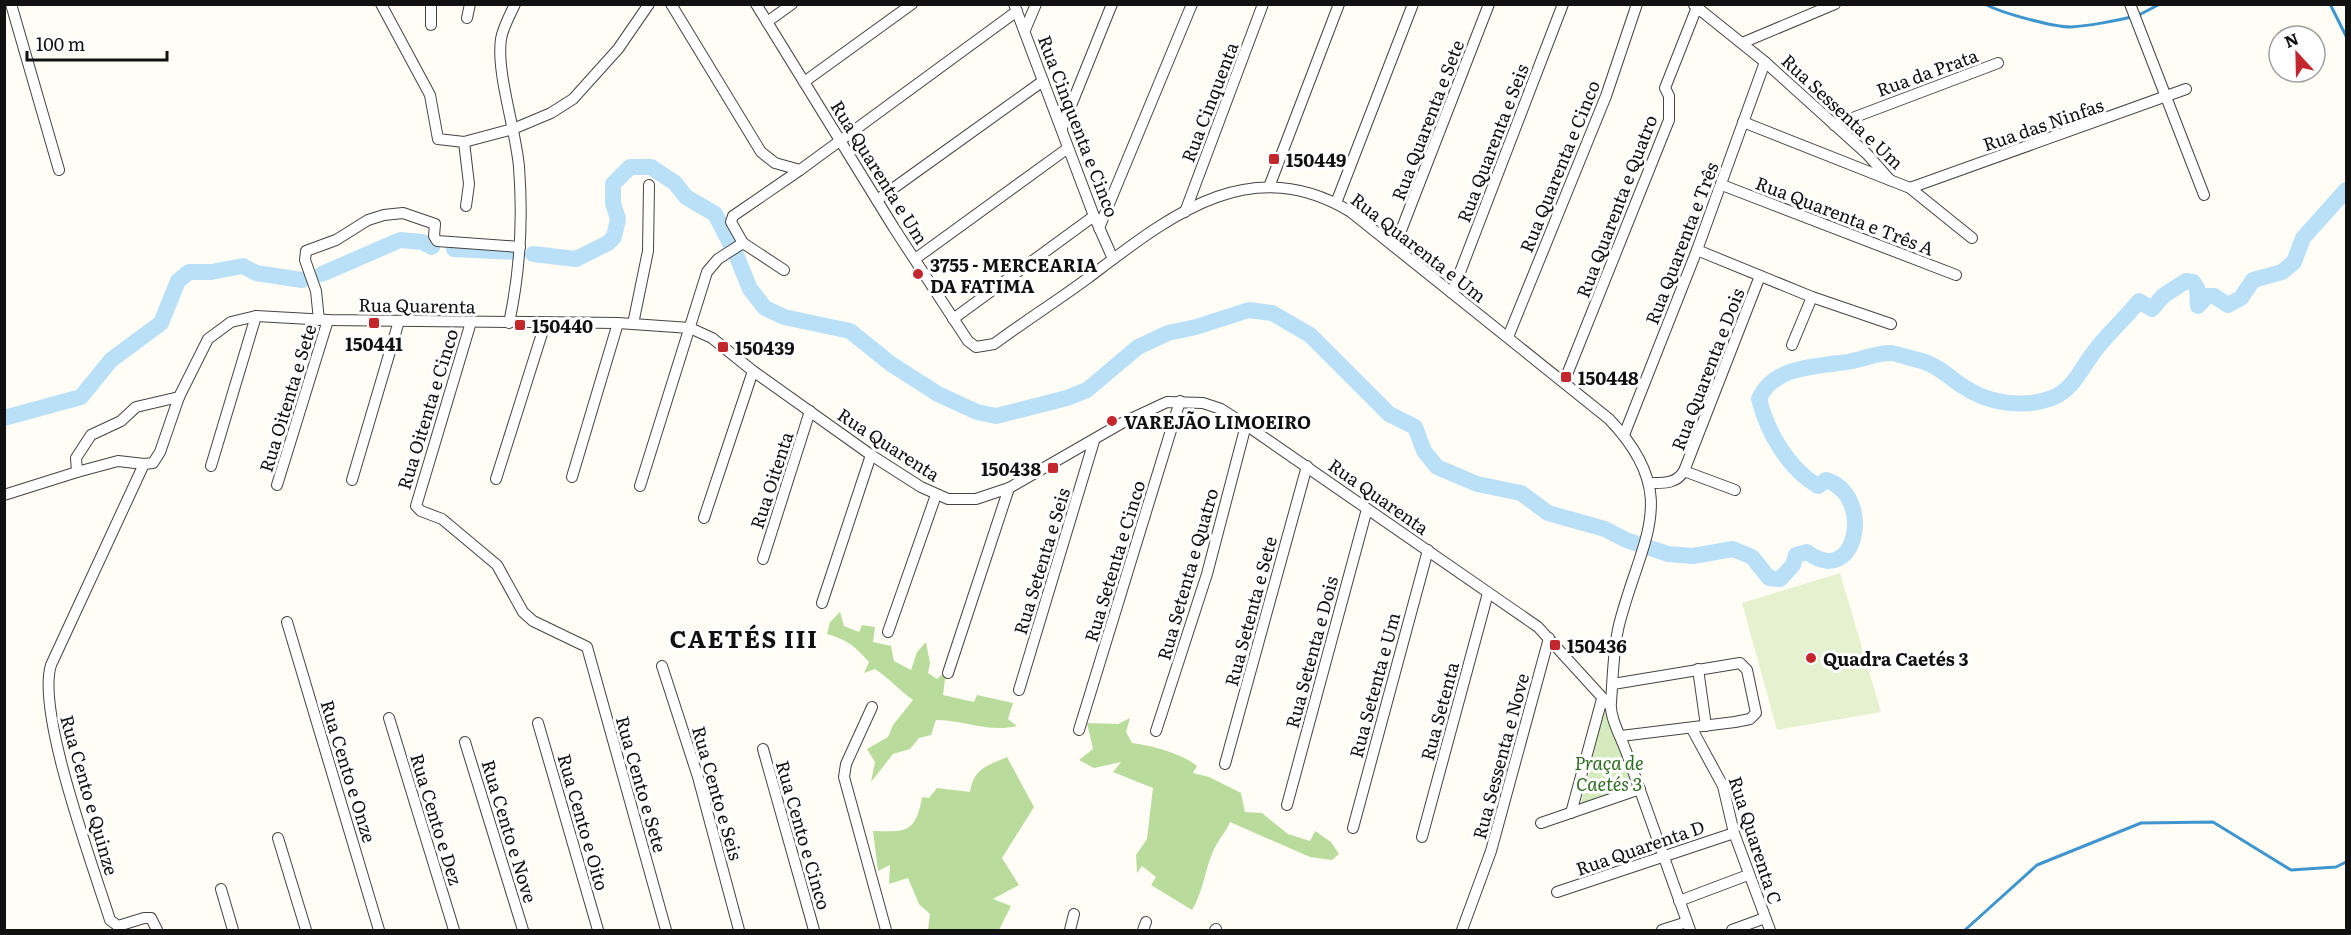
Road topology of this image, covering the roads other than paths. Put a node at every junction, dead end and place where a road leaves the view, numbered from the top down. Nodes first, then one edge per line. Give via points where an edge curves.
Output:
1 (381, 4) edge
2 (431, 4) edge
3 (470, 4) edge
4 (515, 4) edge
5 (649, 4) edge
6 (671, 4) edge
7 (756, 4) edge
8 (792, 4) edge
9 (912, 4) edge
10 (1036, 4) edge
11 (1112, 4) edge
12 (1192, 4) edge
13 (1263, 4) edge
14 (1339, 4) edge
15 (1413, 4) edge
16 (1489, 4) edge
17 (1563, 4) edge
18 (1637, 4) edge
19 (1835, 4) edge
20 (1695, 5) edge
21 (2130, 6) edge
22 (1016, 8) edge
23 (10, 12) edge
24 (467, 18) dead end
25 (767, 22) junction
26 (431, 25) dead end
27 (1025, 30) junction
28 (1742, 43) junction
29 (1765, 62) junction
30 (1998, 63) dead end
31 (1043, 81) junction
32 (804, 82) junction
33 (2186, 89) dead end
34 (2166, 98) junction
35 (1743, 122) junction
36 (1834, 125) junction
37 (1062, 128) junction
38 (513, 129) junction
39 (840, 141) junction
40 (464, 142) junction
41 (1068, 148) junction
42 (59, 170) dead end
43 (800, 171) junction
44 (1890, 180) junction
45 (649, 185) dead end
46 (1722, 185) junction
47 (1269, 187) junction
48 (1911, 188) junction
49 (2204, 195) dead end
50 (878, 200) junction
51 (1336, 203) junction
52 (466, 206) dead end
53 (1185, 212) junction
54 (1094, 216) junction
55 (1099, 228) junction
56 (1972, 238) dead end
57 (743, 243) junction
58 (1395, 246) junction
59 (520, 247) junction
60 (1697, 250) junction
61 (915, 259) junction
62 (1113, 259) junction
63 (784, 270) dead end
64 (1956, 275) dead end
65 (1760, 276) junction
66 (1452, 293) junction
67 (1812, 297) junction
68 (256, 316) junction
69 (953, 319) junction
70 (324, 320) junction
71 (399, 321) junction
72 (471, 322) junction
73 (509, 323) junction
74 (618, 323) junction
75 (545, 324) junction
76 (633, 324) junction
77 (1891, 324) dead end
78 (690, 328) junction
79 (1508, 337) junction
80 (1792, 345) dead end
81 (753, 371) junction
82 (1564, 382) junction
83 (179, 397) junction
84 (1180, 401) junction
85 (810, 411) junction
86 (1246, 425) junction
87 (1623, 435) junction
88 (1094, 441) junction
89 (871, 455) junction
90 (144, 464) junction
91 (211, 466) dead end
92 (1306, 466) junction
93 (1684, 471) junction
94 (76, 472) junction
95 (572, 477) dead end
96 (496, 479) dead end
97 (352, 480) dead end
98 (1650, 483) junction
99 (277, 485) dead end
100 (640, 486) dead end
101 (1009, 488) junction
102 (1735, 490) dead end
103 (4, 495) edge
104 (936, 495) junction
105 (1367, 509) junction
106 (704, 518) dead end
107 (1428, 550) junction
108 (763, 559) dead end
109 (1488, 593) junction
110 (822, 603) dead end
111 (287, 622) dead end
112 (888, 632) dead end
113 (1549, 638) junction
114 (587, 647) joint
115 (662, 666) dead end
116 (1698, 669) junction
117 (948, 673) dead end
118 (1019, 690) dead end
119 (1609, 696) junction
120 (873, 707) dead end
121 (389, 718) dead end
122 (538, 723) dead end
123 (1706, 726) junction
124 (1692, 729) junction
125 (1079, 730) dead end
126 (1156, 731) dead end
127 (1621, 736) junction
128 (465, 742) dead end
129 (763, 749) dead end
130 (1225, 764) dead end
131 (1640, 789) junction
132 (1287, 805) dead end
133 (1571, 813) junction
134 (1541, 823) dead end
135 (1353, 828) dead end
136 (1734, 833) junction
137 (1422, 837) dead end
138 (278, 838) dead end
139 (1663, 857) junction
140 (1748, 875) junction
141 (221, 889) dead end
142 (1557, 892) dead end
143 (1679, 901) junction
144 (1074, 914) dead end
145 (1765, 918) junction
146 (155, 926) edge
147 (1688, 926) edge
148 (232, 930) edge
149 (306, 930) edge
150 (379, 930) edge
151 (454, 930) edge
152 (523, 930) edge
153 (598, 930) edge
154 (666, 930) edge
155 (739, 930) edge
156 (814, 930) edge
157 (886, 930) edge
158 (1070, 930) edge
159 (1462, 930) edge
160 (1662, 930) edge
161 (1732, 930) edge
162 (1770, 930) edge

1 - 40 street via 430,95 438,139
2 - 26 street
3 - 24 street
4 - 38 street via 503,31 500,52
5 - 38 street via 618,49 573,99
6 - 43 street via 761,152 775,163
7 - 25 street, Rua Quarenta e Um
8 - 25 street
9 - 32 street
10 - 27 street
11 - 37 street
12 - 55 street
13 - 53 street, Rua Cinquenta
14 - 47 street
15 - 51 street
16 - 58 street, Rua Quarenta e Sete
17 - 66 street, Rua Quarenta e Seis
18 - 79 street, Rua Quarenta e Cinco via 1606,96
19 - 28 street
20 - 28 street, Rua Sessenta e Um
20 - 82 street, Rua Quarenta e Quatro via 1665,88 1669,120
21 - 34 street
22 - 27 street, Rua Cinquenta e Cinco
22 - 39 street
23 - 42 street
25 - 32 street, Rua Quarenta e Um
27 - 31 street, Rua Cinquenta e Cinco
28 - 29 street, Rua Sessenta e Um
29 - 35 street, Rua Quarenta e Três
29 - 36 street, Rua Sessenta e Um
30 - 36 street, Rua da Prata
31 - 37 street, Rua Cinquenta e Cinco
31 - 50 street
32 - 39 street, Rua Quarenta e Um
33 - 34 street, Rua das Ninfas
34 - 48 street, Rua das Ninfas
34 - 49 street
35 - 44 street
35 - 46 street, Rua Quarenta e Três
36 - 44 street, Rua Sessenta e Um
37 - 41 street, Rua Cinquenta e Cinco
38 - 40 street
38 - 59 street via 519,167
39 - 43 street
39 - 50 street, Rua Quarenta e Um
40 - 52 street via 469,184
41 - 54 street, Rua Cinquenta e Cinco
41 - 61 street
43 - 57 street via 733,216 731,222
44 - 48 street, Rua Sessenta e Um
45 - 76 street via 648,251
46 - 60 street, Rua Quarenta e Três
46 - 64 street, Rua Quarenta e Três A
47 - 51 street, Rua Quarenta e Um via 1298,190
47 - 53 street, Rua Quarenta e Um via 1215,195
48 - 56 street, Rua Sessenta e Um
50 - 61 street, Rua Quarenta e Um
51 - 58 street, Rua Quarenta e Um
53 - 62 street, Rua Quarenta e Um
54 - 55 street, Rua Cinquenta e Cinco
54 - 69 street
55 - 62 street, Rua Cinquenta e Cinco
57 - 63 street
57 - 78 street via 718,259 707,272
58 - 66 street, Rua Quarenta e Um
59 - 70 street via 438,241 434,223 403,213 374,218 306,251 305,260
59 - 73 street
60 - 65 street
60 - 87 street, Rua Quarenta e Três
61 - 69 street, Rua Quarenta e Um
62 - 69 street, Rua Quarenta e Um via 994,344 976,346
65 - 67 street
65 - 93 street, Rua Quarenta e Dois
66 - 79 street, Rua Quarenta e Um
67 - 77 street
67 - 80 street
68 - 70 street, Rua Quarenta
68 - 83 street, Rua Quarenta via 231,322 208,339
68 - 91 street
70 - 71 street, Rua Quarenta
70 - 99 street, Rua Oitenta e Sete
71 - 72 street, Rua Quarenta
71 - 97 street
72 - 73 street, Rua Quarenta
72 - 114 street, Rua Oitenta e Cinco via 416,506 442,519 497,565 523,612 533,621
73 - 75 street, Rua Quarenta
74 - 75 street, Rua Quarenta
74 - 76 street, Rua Quarenta
74 - 95 street
75 - 96 street
76 - 78 street, Rua Quarenta
78 - 81 street, Rua Quarenta via 712,338
78 - 100 street
79 - 82 street, Rua Quarenta e Um
81 - 85 street, Rua Quarenta
81 - 106 street
82 - 87 street, Rua Quarenta e Um
83 - 90 street via 158,458
83 - 94 street via 136,407 121,421 91,435 76,458
84 - 86 street, Rua Quarenta via 1221,409
84 - 88 street, Rua Quarenta via 1147,410
84 - 125 street, Rua Setenta e Cinco
85 - 89 street, Rua Quarenta
85 - 108 street, Rua Oitenta
86 - 92 street, Rua Quarenta
86 - 126 street, Rua Setenta e Quatro via 1207,574
87 - 98 street, Rua Quarenta e Um via 1633,446
88 - 101 street, Rua Quarenta
88 - 118 street, Rua Setenta e Seis
89 - 104 street, Rua Quarenta
89 - 110 street
90 - 94 street via 118,461
90 - 146 street, Rua Cento e Quinze via 51,665 47,693 59,748 111,923 118,926 144,918
92 - 105 street, Rua Quarenta
92 - 130 street, Rua Setenta e Sete
93 - 98 street, Rua Quarenta e Dois via 1671,482
93 - 102 street
94 - 103 street
98 - 119 street, Rua Quarenta e Um via 1648,529 1619,627
101 - 104 street, Rua Quarenta via 976,499 948,500
101 - 117 street
104 - 112 street
105 - 107 street, Rua Quarenta
105 - 132 street, Rua Setenta e Dois
107 - 109 street, Rua Quarenta
107 - 135 street, Rua Setenta e Um
109 - 113 street, Rua Quarenta
109 - 137 street, Rua Setenta
111 - 150 street, Rua Cento e Onze
113 - 119 street, Rua Quarenta
113 - 159 street, Rua Sessenta e Nove via 1491,851
114 - 154 street, Rua Cento e Sete
115 - 155 street, Rua Cento e Seis via 698,777
116 - 119 street
116 - 123 street
116 - 123 street via 1740,663 1746,666 1756,713 1750,719
119 - 127 street, Rua Quarenta
119 - 133 street, Rua Quarenta e Um
120 - 157 street via 846,764 844,777
121 - 151 street, Rua Cento e Dez
122 - 153 street, Rua Cento e Oito
123 - 124 street
124 - 127 street
124 - 136 street, Rua Quarenta C via 1723,786
127 - 131 street, Rua Quarenta
128 - 152 street, Rua Cento e Nove
129 - 156 street, Rua Cento e Cinco
131 - 133 street
131 - 139 street, Rua Quarenta
133 - 134 street
136 - 139 street, Rua Quarenta D
136 - 140 street, Rua Quarenta C
138 - 149 street
139 - 142 street, Rua Quarenta D
139 - 143 street, Rua Quarenta
140 - 143 street
140 - 145 street, Rua Quarenta C
141 - 148 street
143 - 147 street, Rua Quarenta
144 - 158 street
145 - 161 street
145 - 162 street, Rua Quarenta C
147 - 160 street

